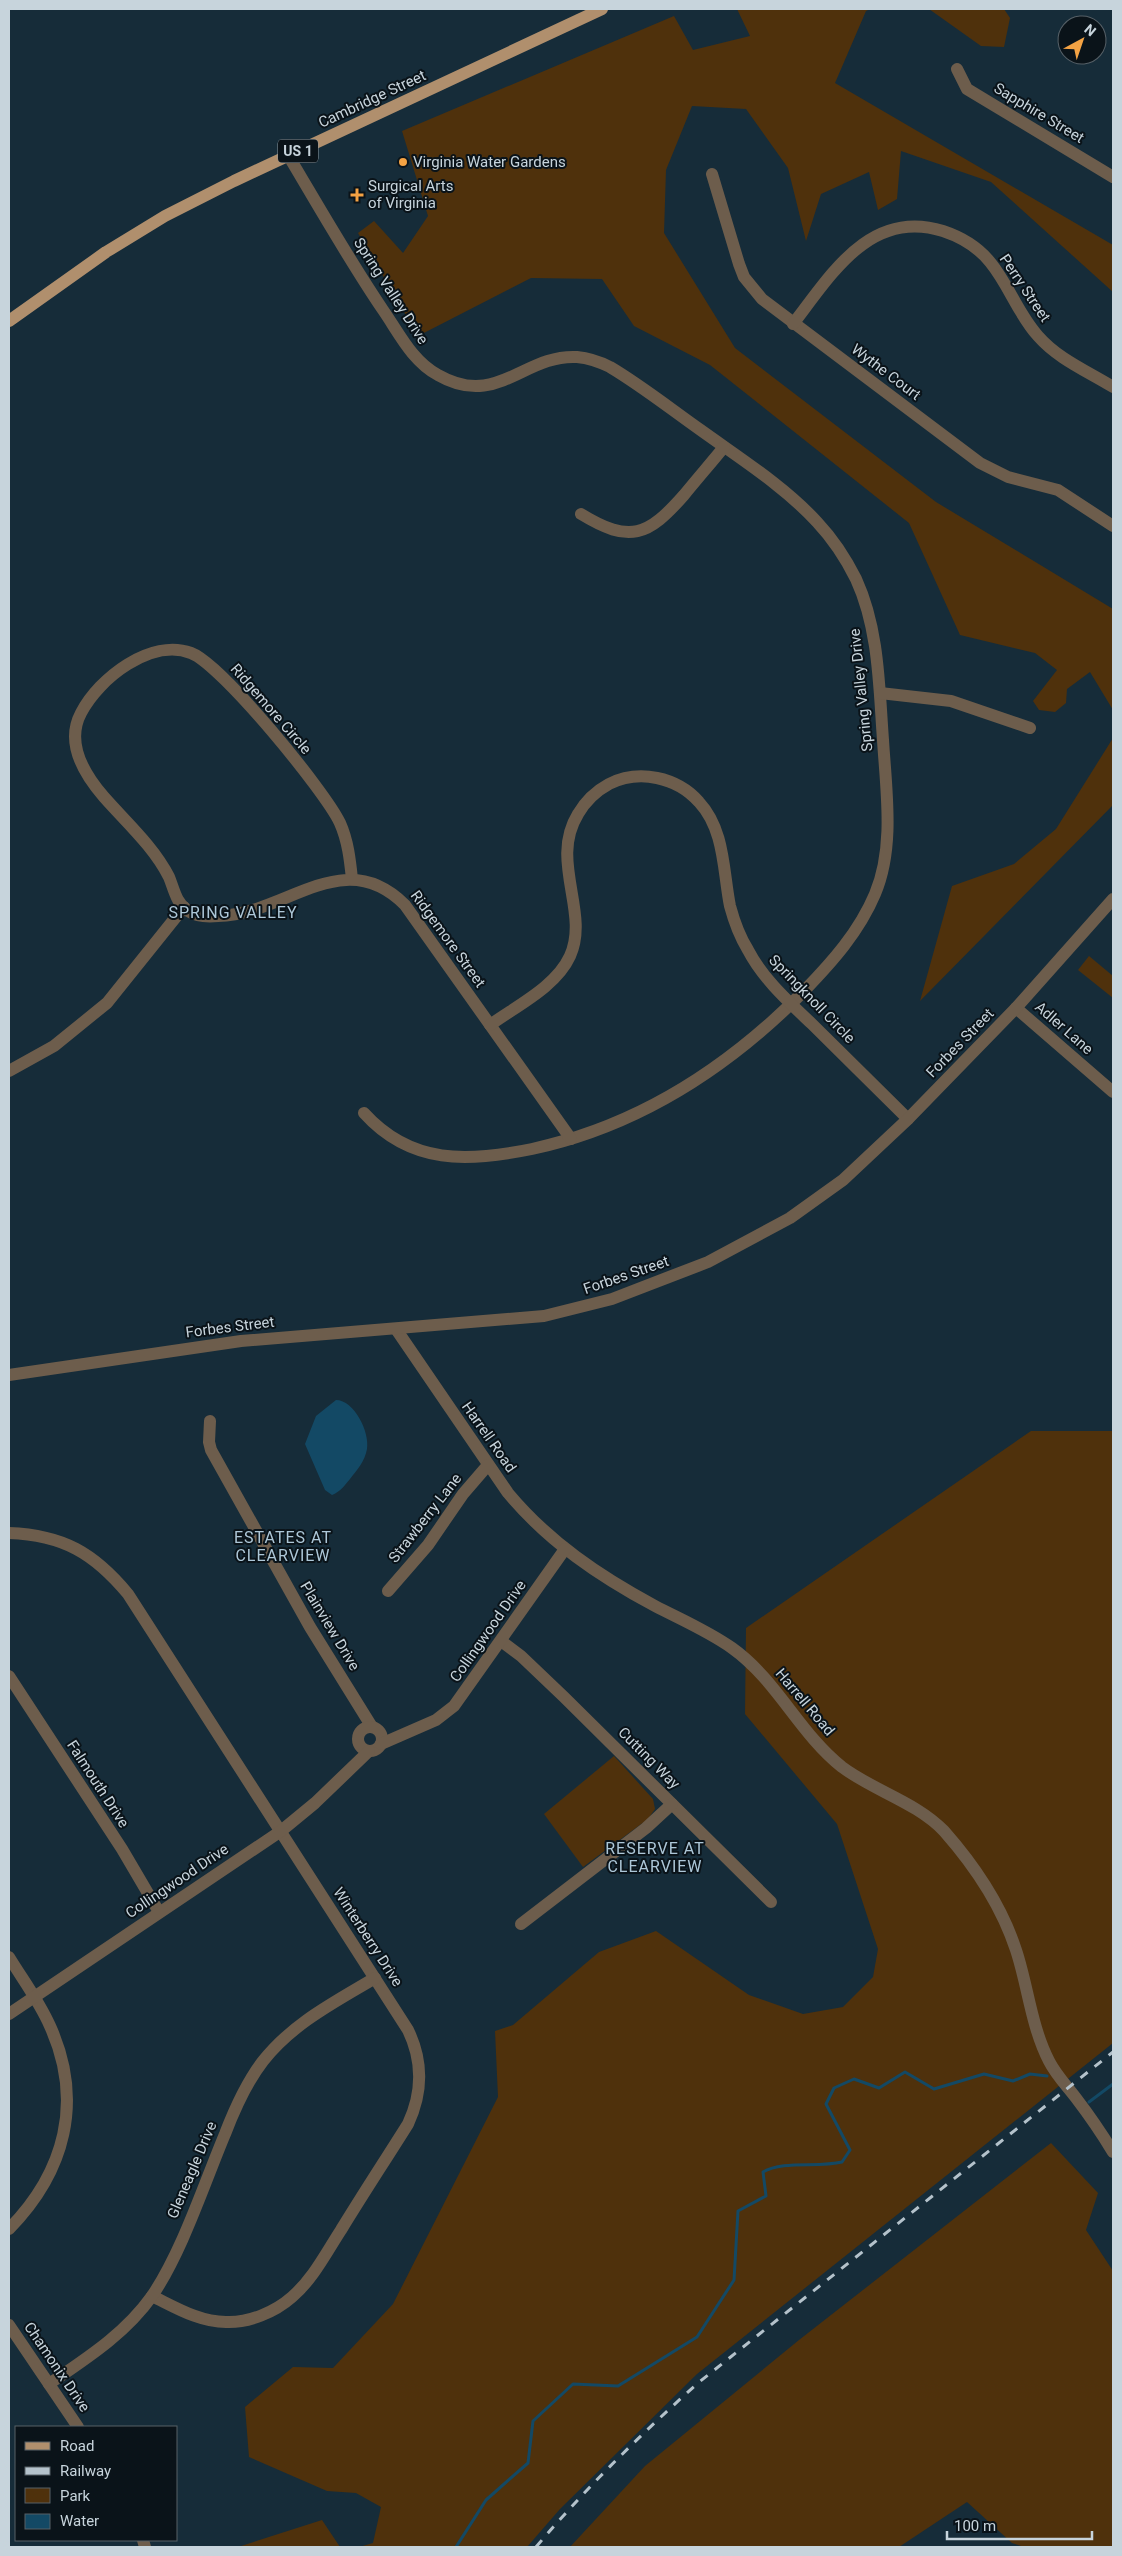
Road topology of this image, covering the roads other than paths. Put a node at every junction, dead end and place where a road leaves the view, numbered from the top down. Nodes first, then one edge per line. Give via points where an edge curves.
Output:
1 (602, 9) edge
2 (956, 69) dead end
3 (288, 156) junction
4 (712, 174) dead end
5 (1113, 177) edge
6 (9, 321) edge
7 (794, 324) junction
8 (1113, 387) edge
9 (724, 447) junction
10 (581, 514) dead end
11 (1113, 526) edge
12 (880, 694) junction
13 (1030, 728) dead end
14 (352, 879) junction
15 (1113, 899) edge
16 (184, 907) junction
17 (791, 1004) junction
18 (1016, 1008) junction
19 (490, 1025) junction
20 (9, 1072) edge
21 (1113, 1092) edge
22 (364, 1113) dead end
23 (908, 1119) junction
24 (571, 1139) junction
25 (396, 1329) junction
26 (9, 1375) edge
27 (210, 1421) dead end
28 (488, 1465) junction
29 (9, 1534) edge
30 (565, 1549) junction
31 (388, 1591) dead end
32 (501, 1641) junction
33 (9, 1676) edge
34 (374, 1734) junction
35 (364, 1748) junction
36 (672, 1804) junction
37 (280, 1831) junction
38 (771, 1902) dead end
39 (159, 1912) junction
40 (521, 1924) dead end
41 (9, 1957) edge
42 (375, 1978) junction
43 (35, 1996) junction
44 (9, 2014) edge
45 (1113, 2152) edge
46 (9, 2229) edge
47 (152, 2296) junction
48 (9, 2325) edge
49 (49, 2384) junction
50 (77, 2426) edge

1 - 3 main road, Cambridge Street / US 1
2 - 5 street, Sapphire Street via 967,90
3 - 6 main road, Cambridge Street / US 1 via 165,216 90,263
3 - 9 street, Spring Valley Drive via 380,305 413,354 433,373 458,384 488,385 507,381 545,361 585,358 610,367
4 - 7 street, Wythe Court via 744,277 762,299
7 - 8 street, Perry Street via 838,266 869,240 892,229 936,229 967,242 990,262 1026,321 1047,345
7 - 11 street, Wythe Court via 980,463 1008,477 1058,490
9 - 10 street via 664,518 644,530 620,532
9 - 12 street, Spring Valley Drive via 801,506 845,559 862,595 870,622
12 - 13 street via 951,701
12 - 17 street, Spring Valley Drive via 887,839 882,874 868,909 851,937
14 - 16 street, Ridgemore Street via 320,884 244,913 204,917
14 - 16 street, Ridgemore Circle via 345,836 332,809 246,701 203,660 183,650 163,650 127,666 96,692 79,719 76,742 86,774 156,857
14 - 19 street, Ridgemore Street via 377,884 405,905
15 - 18 street, Forbes Street
16 - 20 street via 137,969 101,1009 54,1046
17 - 19 street, Springknoll Circle via 757,965 739,933 730,906 720,844 708,813 680,786 638,776 601,789 581,808 569,833 567,864 575,934 565,966 548,983
17 - 23 street, Springknoll Circle
17 - 24 street, Spring Valley Drive via 734,1054 681,1090 627,1119
18 - 21 street, Adler Lane
18 - 23 street, Forbes Street
19 - 24 street, Ridgemore Street
22 - 24 street, Spring Valley Drive via 394,1140 425,1153 442,1156 499,1155
23 - 25 street, Forbes Street via 843,1180 790,1218 708,1262 654,1284 581,1308 544,1316
25 - 26 street, Forbes Street via 242,1341
25 - 28 street, Harrell Road
27 - 34 street, Plainview Drive via 211,1450
28 - 30 street, Harrell Road via 527,1516
28 - 31 street, Strawberry Lane via 463,1494 428,1545
29 - 37 street, Winterberry Drive via 29,1535 69,1545 84,1552 110,1573 142,1612
30 - 32 street, Collingwood Drive
30 - 45 street, Harrell Road via 624,1589 733,1648 760,1672 810,1735 841,1766 912,1807 942,1829 972,1868 1008,1927 1038,2035 1049,2061
32 - 34 street, Collingwood Drive via 448,1712 401,1736
32 - 36 street, Cutting Way via 533,1667
33 - 39 street, Falmouth Drive via 122,1849
34 - 35 street, Plainview Drive via 358,1738
34 - 35 street, Collingwood Drive via 377,1750
35 - 37 street, Collingwood Drive via 354,1765
36 - 38 street, Cutting Way
36 - 40 street via 646,1828
37 - 39 street, Collingwood Drive
37 - 42 street, Winterberry Drive
39 - 43 street, Collingwood Drive
41 - 43 street
42 - 47 street, Gleneagle Drive via 311,2016 263,2061 238,2102 174,2257
42 - 47 street, Winterberry Drive via 413,2041 420,2071 417,2101 408,2124 306,2283 275,2309 238,2322 203,2319
43 - 44 street, Collingwood Drive
43 - 46 street via 50,2025 63,2064 66,2120 63,2140 51,2173 39,2194
47 - 49 street, Gleneagle Drive via 124,2329
48 - 49 street, Chamonix Drive
49 - 50 street, Chamonix Drive

